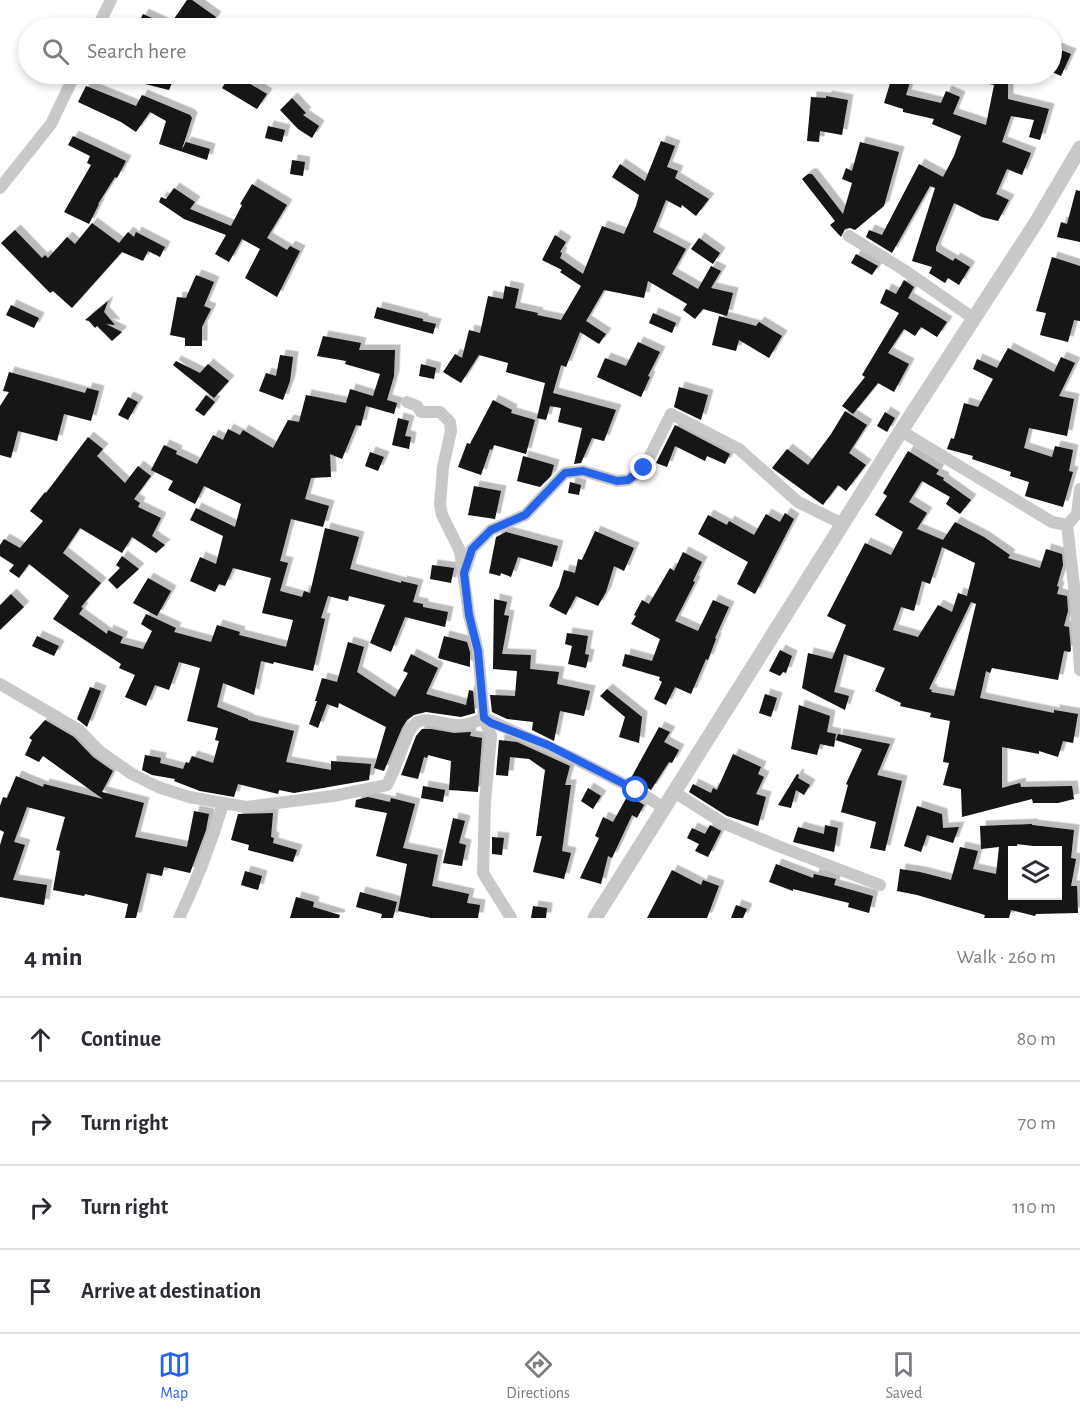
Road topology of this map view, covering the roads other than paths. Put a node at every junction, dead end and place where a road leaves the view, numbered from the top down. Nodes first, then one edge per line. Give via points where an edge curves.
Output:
1 (111, 0) edge
2 (102, 18) edge
3 (70, 84) edge
4 (1080, 148) edge
5 (0, 188) edge
6 (849, 236) dead end
7 (974, 318) junction
8 (407, 402) dead end
9 (901, 431) junction
10 (1080, 489) edge
11 (843, 524) junction
12 (1067, 525) junction
13 (464, 573) junction
14 (1080, 670) edge
15 (0, 684) edge
16 (484, 718) junction
17 (674, 792) junction
18 (223, 804) junction
19 (664, 808) junction
20 (880, 885) dead end
21 (179, 918) edge
22 (511, 918) edge
23 (595, 918) edge

1 - 2 street
3 - 5 street via 51,124
4 - 7 street
6 - 7 street
7 - 9 street
8 - 13 street via 421,412 440,412 450,422 440,504 460,551
9 - 11 street
9 - 12 street via 1052,522
10 - 12 street via 1077,514
11 - 13 street via 798,502 739,449 671,414 644,468 628,480 617,481 583,471 565,473 525,515 491,530 472,549
11 - 17 street
12 - 14 street
13 - 16 street via 478,651
15 - 18 street via 79,730 99,751 132,774 158,787
16 - 18 street via 463,725 424,720 414,724 387,785 246,807
16 - 19 street via 598,770
16 - 22 street via 491,736 483,873
17 - 19 street
17 - 20 street via 723,823
18 - 21 street
19 - 23 street

